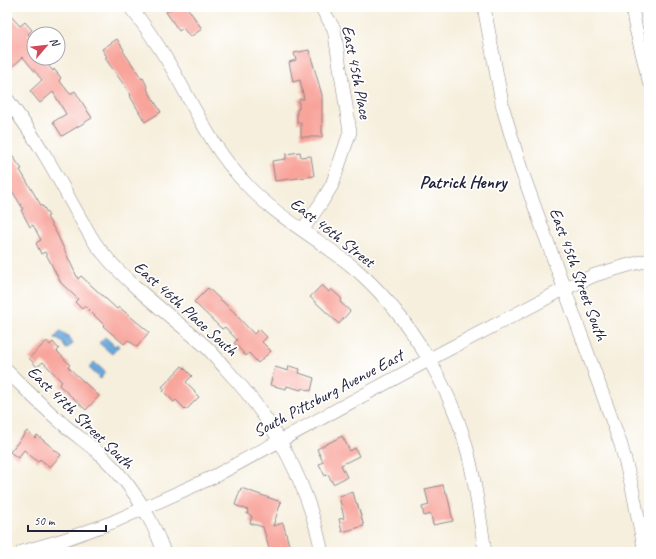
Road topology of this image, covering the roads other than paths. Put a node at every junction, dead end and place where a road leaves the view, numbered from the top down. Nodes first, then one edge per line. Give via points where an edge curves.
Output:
1 (130, 7) edge
2 (321, 7) edge
3 (484, 7) edge
4 (632, 7) edge
5 (649, 81) edge
6 (7, 99) edge
7 (303, 229) junction
8 (649, 260) edge
9 (566, 288) junction
10 (428, 360) junction
11 (7, 371) edge
12 (280, 440) junction
13 (144, 509) junction
14 (22, 552) edge
15 (164, 552) edge
16 (322, 552) edge
17 (485, 552) edge
18 (645, 552) edge

1 - 7 street, East 46th Street via 158,46 212,141 229,164 246,185 266,203
2 - 7 street, East 45th Place via 334,29 350,132 332,185
3 - 9 street, East 45th Street South via 503,108 522,169
4 - 5 street via 634,25
6 - 12 street, East 46th Place South via 46,157 99,248 116,269 205,346 237,380
7 - 10 street, East 46th Street via 361,274 407,327
8 - 9 street, South Pittsburg Avenue East via 595,275
9 - 10 street, South Pittsburg Avenue East
9 - 18 street, East 45th Street South via 621,445
10 - 12 street, South Pittsburg Avenue East
10 - 17 street, East 46th Street via 455,413 468,452
11 - 13 street, East 47th Street South via 63,424 101,455
12 - 13 street, South Pittsburg Avenue East
12 - 16 street, East 46th Place South via 311,509
13 - 14 street, South Pittsburg Avenue East via 63,540
13 - 15 street, East 47th Street South

